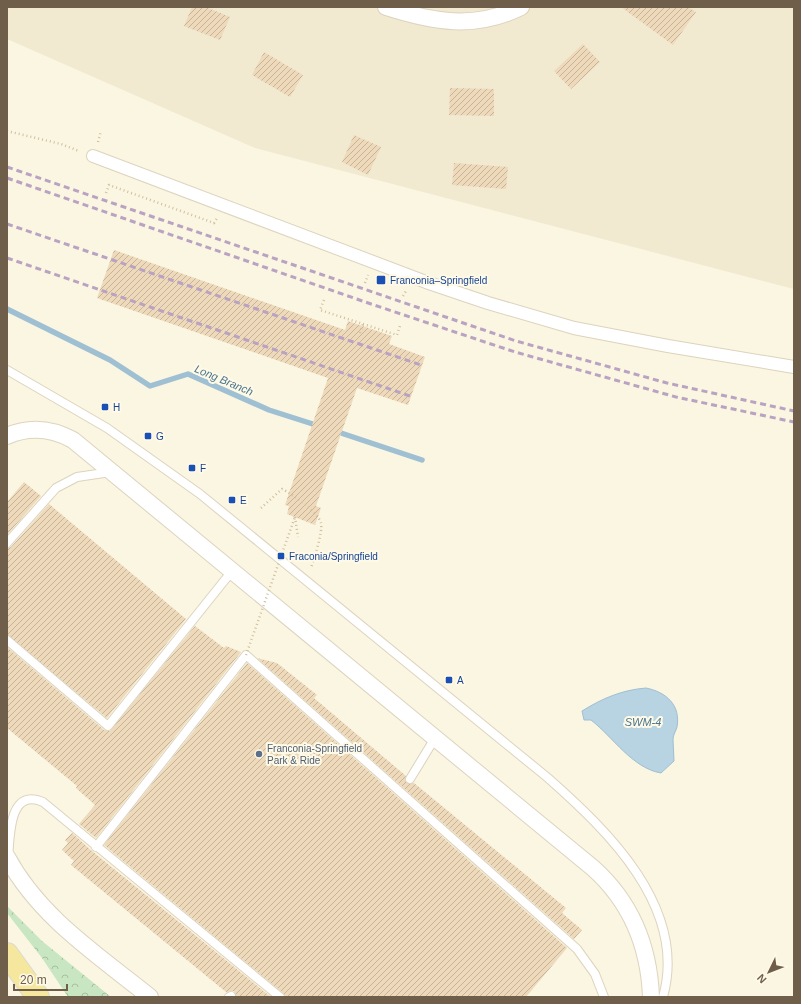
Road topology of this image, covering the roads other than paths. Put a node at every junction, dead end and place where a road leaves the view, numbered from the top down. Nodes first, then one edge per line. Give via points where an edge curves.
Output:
1 (386, 7) edge
2 (521, 7) edge
3 (93, 156) road end
4 (794, 367) edge
5 (7, 370) edge
6 (7, 436) edge
7 (112, 472) junction
8 (7, 543) edge
9 (232, 571) junction
10 (7, 640) edge
11 (435, 738) junction
12 (410, 779) dead end
13 (96, 847) junction
14 (8, 858) edge
15 (7, 954) edge
16 (38, 997) edge
17 (150, 997) edge
18 (280, 997) edge
19 (604, 997) edge
20 (651, 997) edge
21 (663, 997) edge

1 - 2 street via 421,18 463,21 494,17
3 - 4 street via 488,303 574,328
5 - 21 lane via 107,428 200,494 542,773 589,816 627,859 640,877 654,905 667,955 668,979
6 - 7 street via 32,429 54,431 73,440
7 - 8 lane via 68,480 56,488
7 - 9 street
9 - 10 lane via 108,726
9 - 11 street
11 - 12 lane
11 - 20 street via 612,885 637,927 648,964
13 - 14 lane via 49,806 32,799 21,803 13,814
13 - 18 lane
13 - 19 lane via 246,655 583,956 595,974
14 - 17 street via 30,892 51,916
15 - 16 main road

